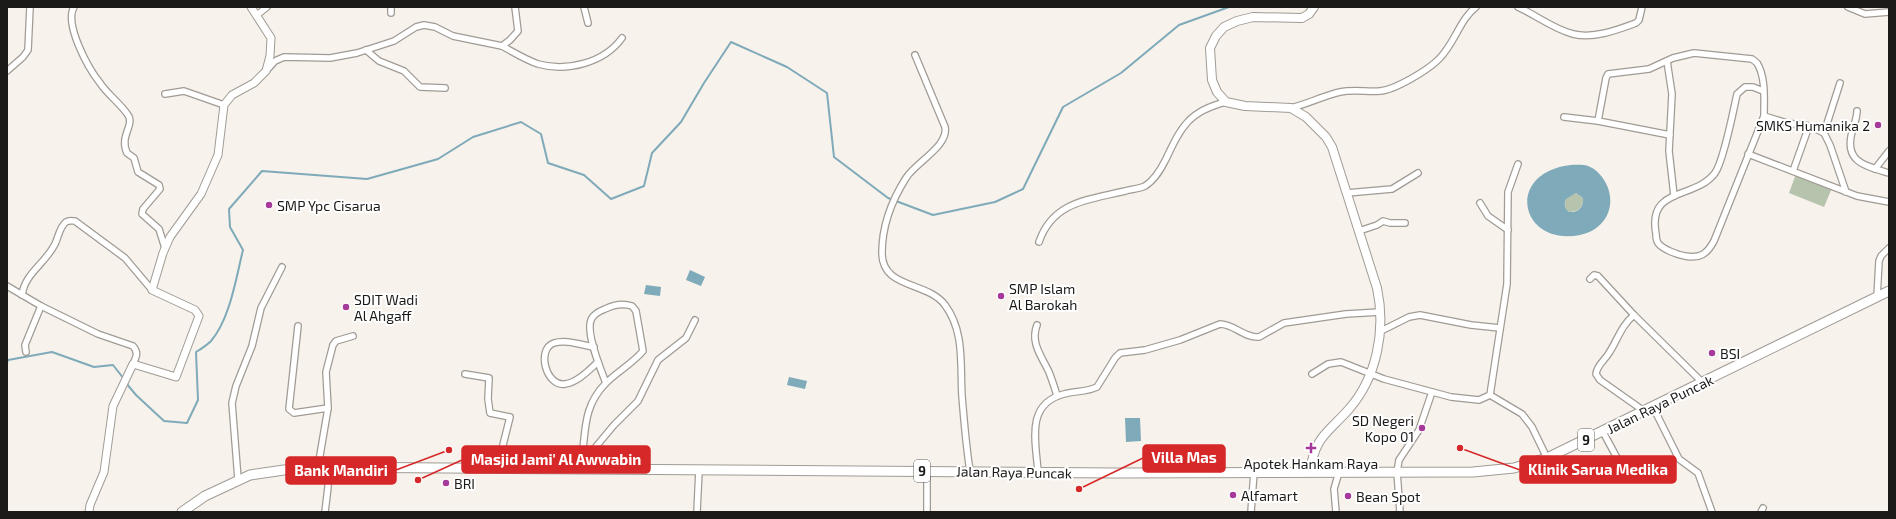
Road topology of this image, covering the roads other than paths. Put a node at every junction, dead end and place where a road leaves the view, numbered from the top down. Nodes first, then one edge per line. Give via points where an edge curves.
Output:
1 (30, 7) edge
2 (74, 7) edge
3 (251, 7) edge
4 (267, 7) edge
5 (515, 7) edge
6 (584, 7) edge
7 (1314, 7) edge
8 (1476, 7) edge
9 (1518, 7) edge
10 (1642, 7) edge
11 (1848, 7) edge
12 (1889, 12) edge
13 (257, 15) junction
14 (588, 23) dead end
15 (622, 38) dead end
16 (502, 46) junction
17 (366, 50) junction
18 (915, 55) dead end
19 (1667, 60) junction
20 (7, 71) edge
21 (266, 71) junction
22 (1840, 83) dead end
23 (445, 88) dead end
24 (1763, 90) junction
25 (165, 94) dead end
26 (1226, 102) junction
27 (224, 105) junction
28 (1290, 108) junction
29 (1857, 111) dead end
30 (1764, 116) junction
31 (1564, 117) dead end
32 (1598, 121) junction
33 (1809, 126) junction
34 (1824, 133) junction
35 (1670, 135) junction
36 (1889, 151) edge
37 (1748, 154) junction
38 (1518, 164) dead end
39 (1875, 169) junction
40 (1793, 172) junction
41 (1418, 173) dead end
42 (1889, 173) edge
43 (1846, 192) junction
44 (1347, 193) junction
45 (1674, 196) junction
46 (1889, 202) edge
47 (1480, 203) dead end
48 (1405, 222) dead end
49 (1508, 230) junction
50 (1359, 231) junction
51 (1038, 242) dead end
52 (165, 248) junction
53 (1889, 248) edge
54 (282, 267) dead end
55 (1590, 279) dead end
56 (7, 286) edge
57 (152, 290) junction
58 (1889, 291) edge
59 (22, 296) junction
60 (1878, 297) junction
61 (40, 306) junction
62 (1380, 312) junction
63 (1634, 315) junction
64 (695, 320) dead end
65 (1037, 325) dead end
66 (298, 326) dead end
67 (1500, 328) junction
68 (1379, 332) junction
69 (353, 336) dead end
70 (594, 347) junction
71 (26, 352) dead end
72 (598, 362) junction
73 (132, 364) junction
74 (1371, 373) junction
75 (465, 374) dead end
76 (1312, 374) dead end
77 (1703, 382) junction
78 (606, 383) junction
79 (1432, 392) junction
80 (1490, 395) junction
81 (1057, 396) junction
82 (1653, 407) junction
83 (328, 408) junction
84 (1644, 411) junction
85 (1603, 432) junction
86 (1547, 458) junction
87 (328, 467) junction
88 (318, 468) junction
89 (497, 469) junction
90 (580, 469) junction
91 (589, 469) junction
92 (1623, 469) dead end
93 (699, 470) junction
94 (927, 471) junction
95 (970, 472) junction
96 (1038, 472) junction
97 (1254, 472) junction
98 (1310, 472) junction
99 (1339, 472) junction
100 (1398, 472) junction
101 (238, 479) junction
102 (89, 512) edge
103 (182, 512) edge
104 (325, 512) edge
105 (697, 512) edge
106 (927, 512) edge
107 (1251, 512) edge
108 (1336, 512) edge
109 (1400, 512) edge
110 (1712, 512) edge

1 - 20 street via 28,50
2 - 52 street via 71,23 89,67 99,83 130,117 131,122 124,137 127,153 134,158 138,172 159,185 160,189 143,209 142,214 159,229
3 - 13 street
4 - 13 street
5 - 16 street via 518,31
6 - 14 street
7 - 26 main road via 1302,18 1248,18 1220,30 1210,48 1210,74 1213,86
8 - 28 street via 1466,17 1453,43 1439,59 1399,84 1385,91 1341,92
9 - 10 street via 1563,30 1588,35 1605,33 1636,23
11 - 12 street via 1865,14
13 - 21 street via 271,38
15 - 16 street via 608,54 572,66 538,64
16 - 17 street via 453,36 435,27 424,25 416,27 400,38
17 - 21 street via 336,58 284,57 275,61
17 - 23 street via 379,61 404,71 420,87
18 - 95 street via 946,134 938,146 910,172 896,198 889,212 882,241 882,260 888,273 898,280 933,294 945,305 954,322 962,354 964,428
19 - 24 street via 1701,53 1752,59 1759,66
19 - 32 street via 1648,69 1608,74
19 - 35 street via 1672,94
21 - 27 street via 254,83 232,95
22 - 34 street
24 - 30 street
24 - 45 street via 1748,86 1739,90 1716,172 1705,182
25 - 27 street via 184,90
26 - 28 main road via 1245,106
26 - 51 street via 1205,109 1189,119 1176,137 1162,167 1146,185 1076,202 1050,220
27 - 52 street via 220,146 213,168 198,199
28 - 44 main road via 1311,122 1330,142
29 - 39 street via 1850,152 1857,161
30 - 33 street
30 - 37 street
31 - 32 street
32 - 35 street
33 - 34 street
33 - 40 street
34 - 43 street
35 - 45 street via 1670,169
36 - 39 street
37 - 40 street
37 - 45 street via 1714,241 1703,256 1683,256 1658,243 1654,226 1656,210
38 - 49 street via 1508,192
39 - 42 street
40 - 43 street
41 - 44 street via 1392,189
43 - 46 street via 1866,199
44 - 50 main road
47 - 49 street via 1488,216
48 - 50 street via 1383,221
49 - 67 street via 1507,284
50 - 62 main road via 1377,288
52 - 57 street
53 - 60 street via 1879,261
54 - 101 street via 263,304 252,346 232,403
55 - 63 street via 1594,275 1598,276
56 - 59 street
57 - 59 street via 125,258 75,221 66,221 48,256 26,280
57 - 73 street via 195,310 199,316 176,377
58 - 60 highway, Jalan Raya Puncak / 9
59 - 61 street
60 - 77 highway, Jalan Raya Puncak / 9
61 - 71 street via 25,345
61 - 73 street via 98,334 134,346 137,355
62 - 68 main road
62 - 81 street via 1284,323 1259,338 1245,335 1227,325 1216,325 1180,340 1145,350 1120,353 1097,387
63 - 77 street
63 - 84 street via 1620,330 1596,374 1600,380
64 - 91 street via 686,338 658,360 638,401 594,449
65 - 81 street via 1034,336 1036,344
66 - 83 street via 289,410 294,413
67 - 68 street via 1471,326 1420,315 1409,316
67 - 80 street
68 - 74 main road
69 - 83 street via 336,341 333,345 326,372
70 - 72 street
70 - 72 street via 568,342 553,344 546,352 547,372 557,383 566,384
70 - 78 street via 589,327 594,315 616,305 625,304 633,307 643,351
72 - 78 street
73 - 102 street via 111,413 104,472
74 - 76 street via 1338,362 1321,367
74 - 79 street
74 - 98 main road via 1353,405 1319,441 1313,454
75 - 89 street via 489,378 490,413 510,417
77 - 82 highway, Jalan Raya Puncak / 9
78 - 90 street via 595,395 587,413
79 - 80 street via 1479,400
79 - 100 street via 1419,430 1401,455
80 - 86 street via 1522,414 1532,427
81 - 96 street via 1044,405 1036,417
82 - 84 highway, Jalan Raya Puncak / 9
82 - 110 street via 1679,459 1698,473
83 - 88 street
84 - 85 highway, Jalan Raya Puncak / 9
85 - 86 highway, Jalan Raya Puncak / 9
85 - 92 street
86 - 100 highway, Jalan Raya Puncak / 9 via 1523,466 1497,470
87 - 88 highway, Jalan Raya Puncak / 9
87 - 89 highway, Jalan Raya Puncak / 9
87 - 104 street
88 - 101 highway, Jalan Raya Puncak / 9 via 261,472
89 - 90 highway, Jalan Raya Puncak / 9
90 - 91 highway, Jalan Raya Puncak / 9
91 - 93 highway, Jalan Raya Puncak / 9
93 - 94 highway, Jalan Raya Puncak / 9
93 - 105 street
94 - 95 highway, Jalan Raya Puncak / 9
94 - 106 street
95 - 96 highway, Jalan Raya Puncak / 9
96 - 97 highway, Jalan Raya Puncak / 9
97 - 98 highway, Jalan Raya Puncak / 9
97 - 107 street
98 - 99 highway, Jalan Raya Puncak / 9
99 - 100 highway, Jalan Raya Puncak / 9
99 - 108 street via 1334,489
100 - 109 street
101 - 103 highway, Jalan Raya Puncak / 9 via 205,496

